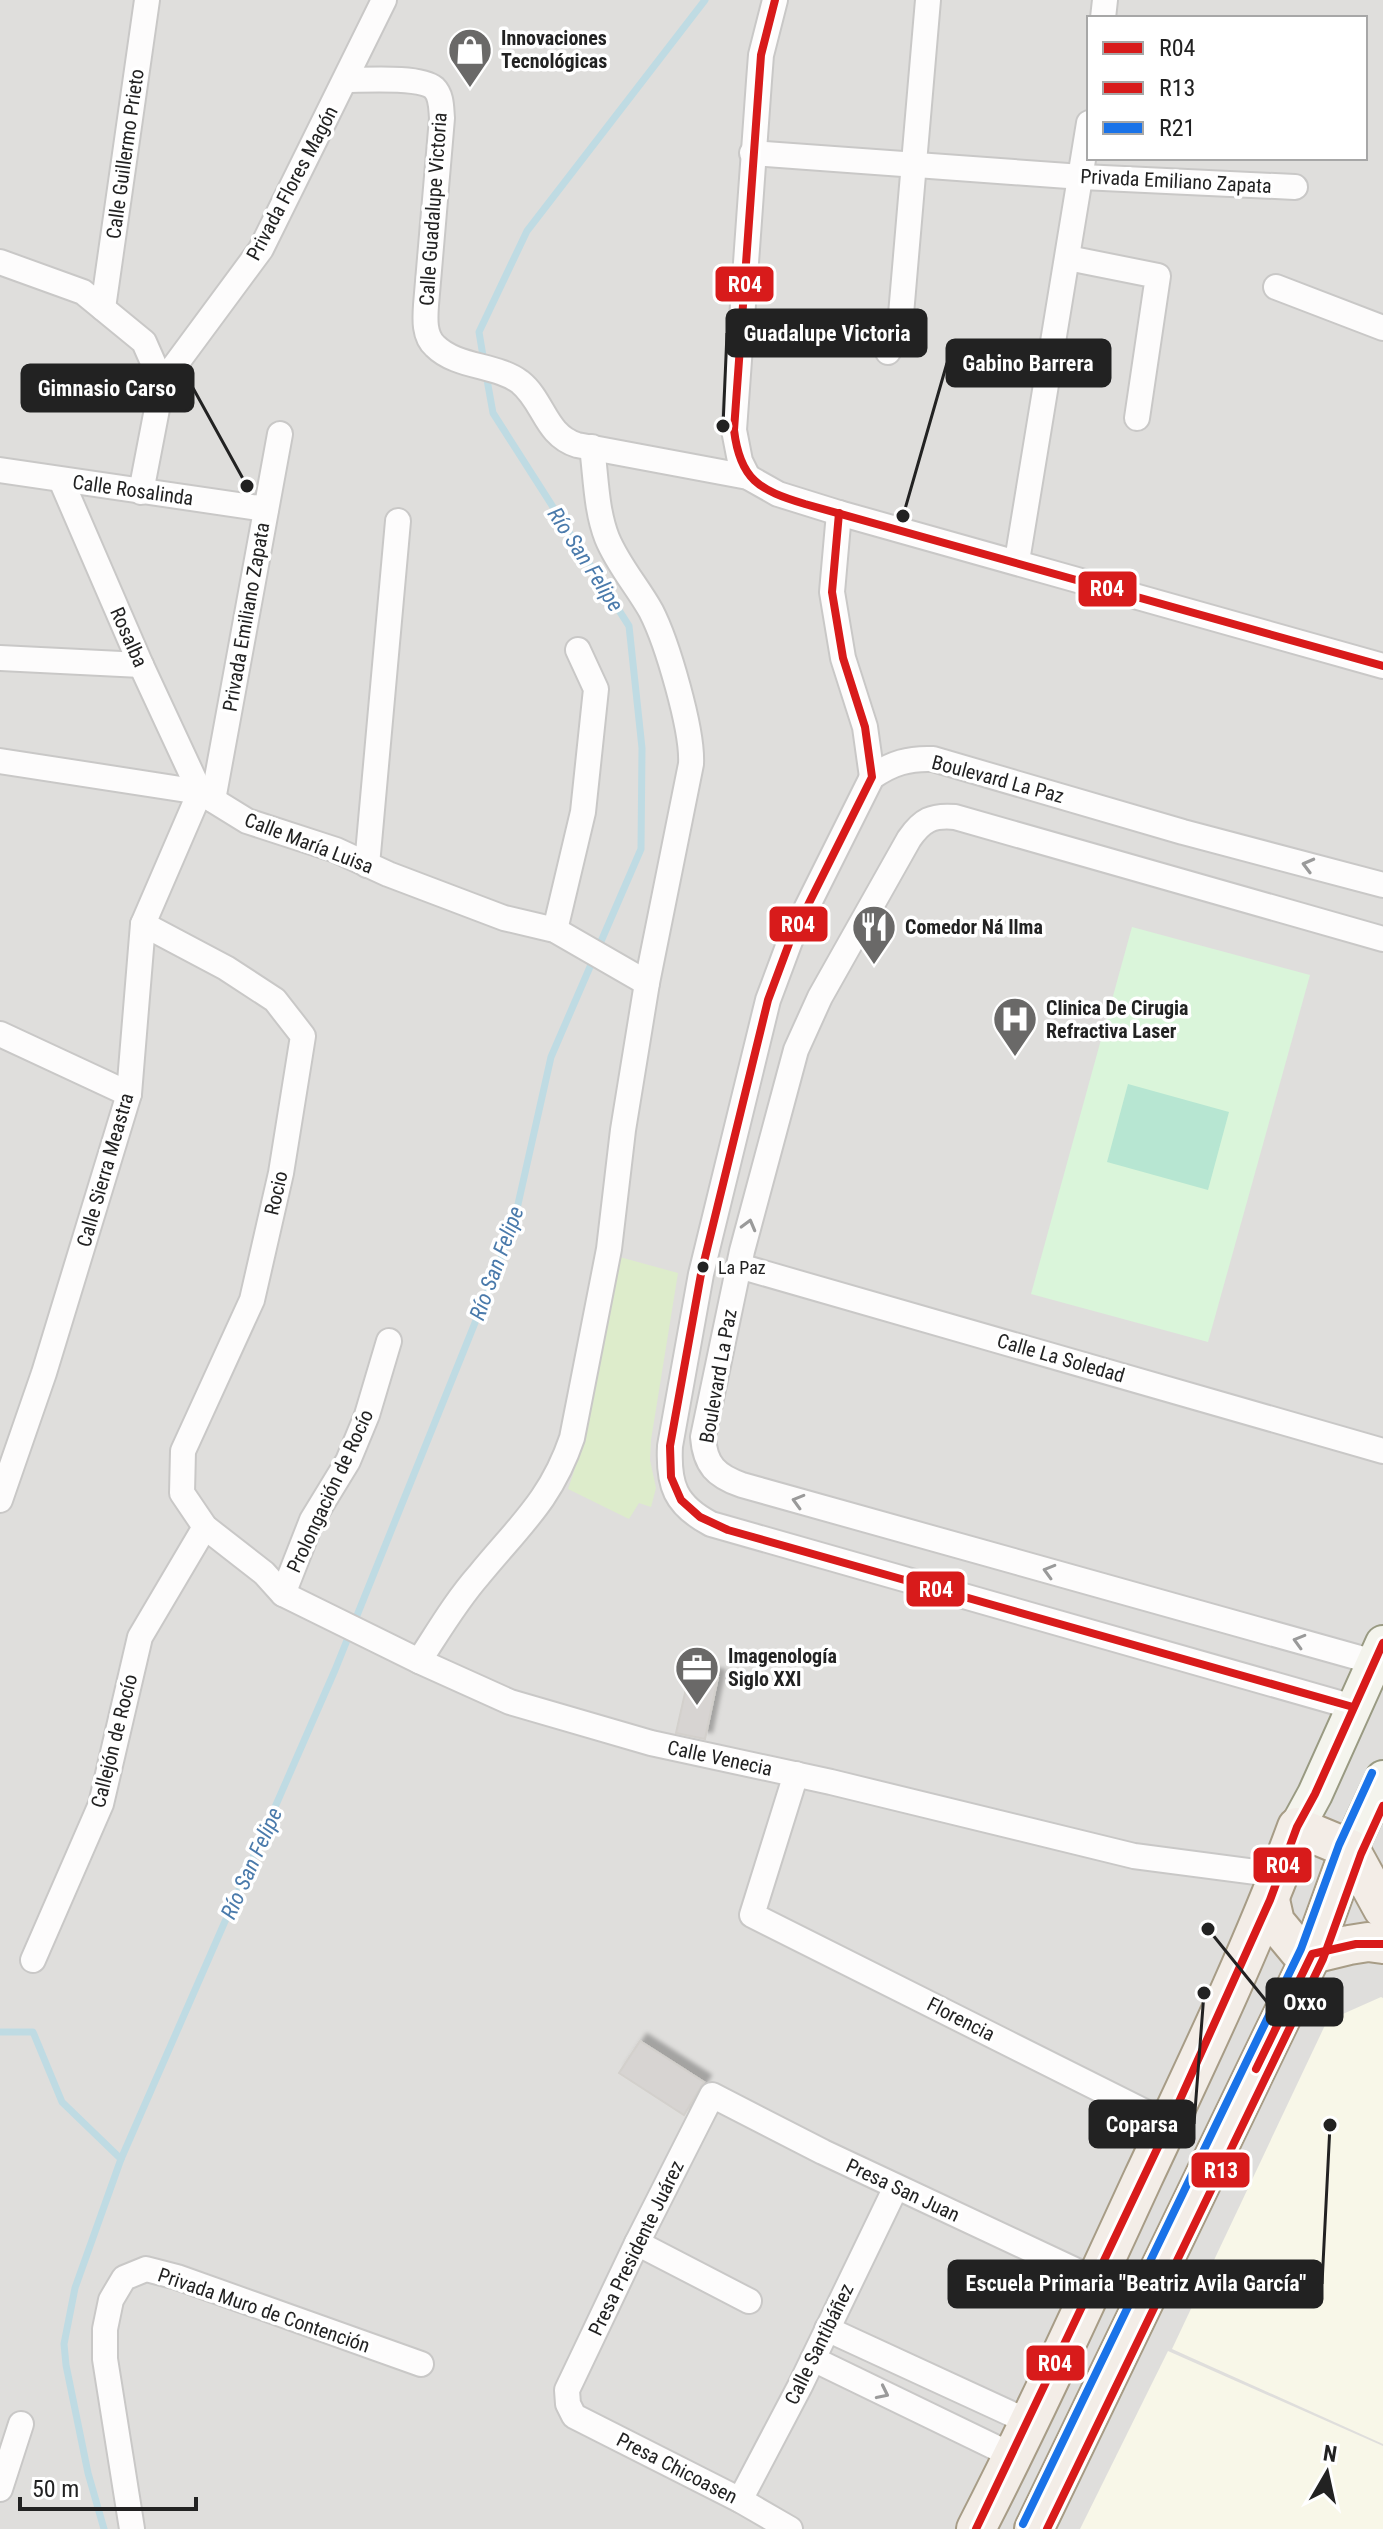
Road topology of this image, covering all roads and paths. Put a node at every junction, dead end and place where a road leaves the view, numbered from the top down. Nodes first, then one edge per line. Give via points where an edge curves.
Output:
1 (147, 0) edge
2 (384, 0) edge
3 (775, 0) edge
4 (928, 0) edge
5 (346, 80) junction
6 (1087, 138) edge
7 (752, 153) junction
8 (914, 165) junction
9 (1082, 177) junction
10 (1295, 187) dead end
11 (1068, 258) junction
12 (0, 262) edge
13 (1276, 287) dead end
14 (103, 308) junction
15 (1383, 328) edge
16 (888, 352) dead end
17 (162, 383) junction
18 (1137, 418) dead end
19 (280, 434) dead end
20 (592, 447) junction
21 (0, 470) edge
22 (748, 477) junction
23 (61, 480) junction
24 (141, 492) junction
25 (266, 509) junction
26 (839, 513) junction
27 (398, 521) dead end
28 (1017, 561) junction
29 (578, 650) dead end
30 (0, 658) edge
31 (141, 665) junction
32 (1383, 666) edge
33 (0, 761) edge
34 (872, 777) junction
35 (206, 796) junction
36 (367, 865) junction
37 (1383, 885) edge
38 (143, 924) junction
39 (561, 934) junction
40 (1383, 939) edge
41 (647, 983) junction
42 (0, 1034) edge
43 (129, 1094) junction
44 (739, 1266) junction
45 (389, 1341) dead end
46 (1383, 1451) edge
47 (0, 1500) edge
48 (205, 1527) junction
49 (283, 1594) junction
50 (1379, 1652) edge
51 (419, 1661) junction
52 (1353, 1707) junction
53 (796, 1774) junction
54 (1383, 1778) edge
55 (1297, 1827) junction
56 (1350, 1849) junction
57 (1275, 1887) junction
58 (1383, 1909) edge
59 (1383, 1944) edge
60 (1312, 1954) junction
61 (33, 1960) dead end
62 (712, 2095) joint
63 (1169, 2124) junction
64 (896, 2187) junction
65 (637, 2243) junction
66 (1096, 2280) junction
67 (749, 2301) dead end
68 (827, 2329) junction
69 (813, 2359) junction
70 (421, 2364) dead end
71 (568, 2404) joint
72 (21, 2424) dead end
73 (1021, 2439) junction
74 (0, 2489) edge
75 (740, 2500) junction
76 (132, 2529) edge
77 (790, 2529) edge
78 (976, 2529) edge
79 (1034, 2529) edge

1 - 14 street, Calle Guillermo Prieto
2 - 5 street, Privada Flores Magón
3 - 7 street via 761,55
4 - 8 street
5 - 17 street, Privada Flores Magón via 261,249
5 - 20 street, Calle Guadalupe Victoria via 420,82 434,88 441,101 425,321 431,343 509,377 526,389 561,439
6 - 9 street
7 - 8 street, Privada Emiliano Zapata
7 - 22 street via 734,430
8 - 9 street, Privada Emiliano Zapata
8 - 16 street via 900,326
9 - 10 street, Privada Emiliano Zapata
9 - 11 street
11 - 18 street via 1158,276
11 - 28 street
12 - 14 street via 83,292
13 - 15 street
14 - 17 street via 144,342
17 - 24 street, Privada Flores Magón
19 - 25 street, Privada Emiliano Zapata
20 - 22 street
20 - 41 street via 605,534 652,613 691,740 689,778
21 - 23 street, Calle Rosalinda
22 - 26 street via 778,494
23 - 24 street, Calle Rosalinda
23 - 31 street, Rosalba
24 - 25 street, Calle Rosalinda
25 - 35 street, Privada Emiliano Zapata
26 - 28 street
26 - 34 street via 832,592
27 - 36 street
28 - 32 street
29 - 39 street via 596,689 583,812
30 - 31 street
31 - 35 street, Rosalba
33 - 35 street, Calle María Luisa
37 -> 34 street, Boulevard La Paz via 933,759 901,761
34 - 52 street, Boulevard La Paz via 790,941 768,1000 701,1274 670,1446 675,1493 701,1519 728,1530
35 - 36 street, Calle María Luisa via 247,821
35 - 38 street, Calle Sierra Meastra
36 - 39 street, Calle María Luisa via 504,918
38 - 43 street, Calle Sierra Meastra
38 - 48 street, Rocio via 275,1000 303,1036 281,1173 252,1300 183,1451 182,1493
39 - 41 street, Calle María Luisa
44 -> 40 street, Boulevard La Paz via 802,1035 923,822 941,815 955,817
41 - 51 street via 609,1249 572,1438 549,1492 463,1595
42 - 43 street
43 - 47 street, Calle Sierra Meastra
44 - 46 street, Calle La Soledad
50 -> 44 street, Boulevard La Paz via 728,1481 708,1464 703,1437
45 - 49 street, Prolongación de Rocío via 348,1461 312,1520
48 - 49 street, Calle Venecia
48 - 61 street, Callejón de Rocío via 140,1637 101,1804
49 - 51 street, Calle Venecia
50 - 52 street
51 - 53 street, Calle Venecia via 524,1706 651,1743
52 - 55 street
53 - 57 street, Calle Venecia
53 - 63 street, Florencia via 752,1915
54 - 56 street
55 - 56 main road
55 - 57 main road
56 - 58 main road
56 - 60 main road
57 - 60 main road via 1275,1922 1299,1951
57 - 63 main road
59 - 60 main road via 1368,1942
60 - 79 main road
62 - 64 street, Presa San Juan
62 - 65 street, Presa Presidente Juárez
63 - 66 main road
64 - 66 street, Presa San Juan
64 - 68 street, Calle Santibáñez
65 - 67 street
65 - 71 street, Presa Presidente Juárez via 567,2390
66 - 73 main road
68 - 69 street, Calle Santibáñez
68 - 73 street
69 -> 73 street
69 - 75 street, Calle Santibáñez
70 - 76 street, Privada Muro de Contención via 177,2277 146,2269 124,2278 111,2300 105,2359
71 - 75 street, Presa Chicoasen via 574,2416
72 - 74 street
73 - 78 main road
75 - 77 street, Presa Chicoasen

